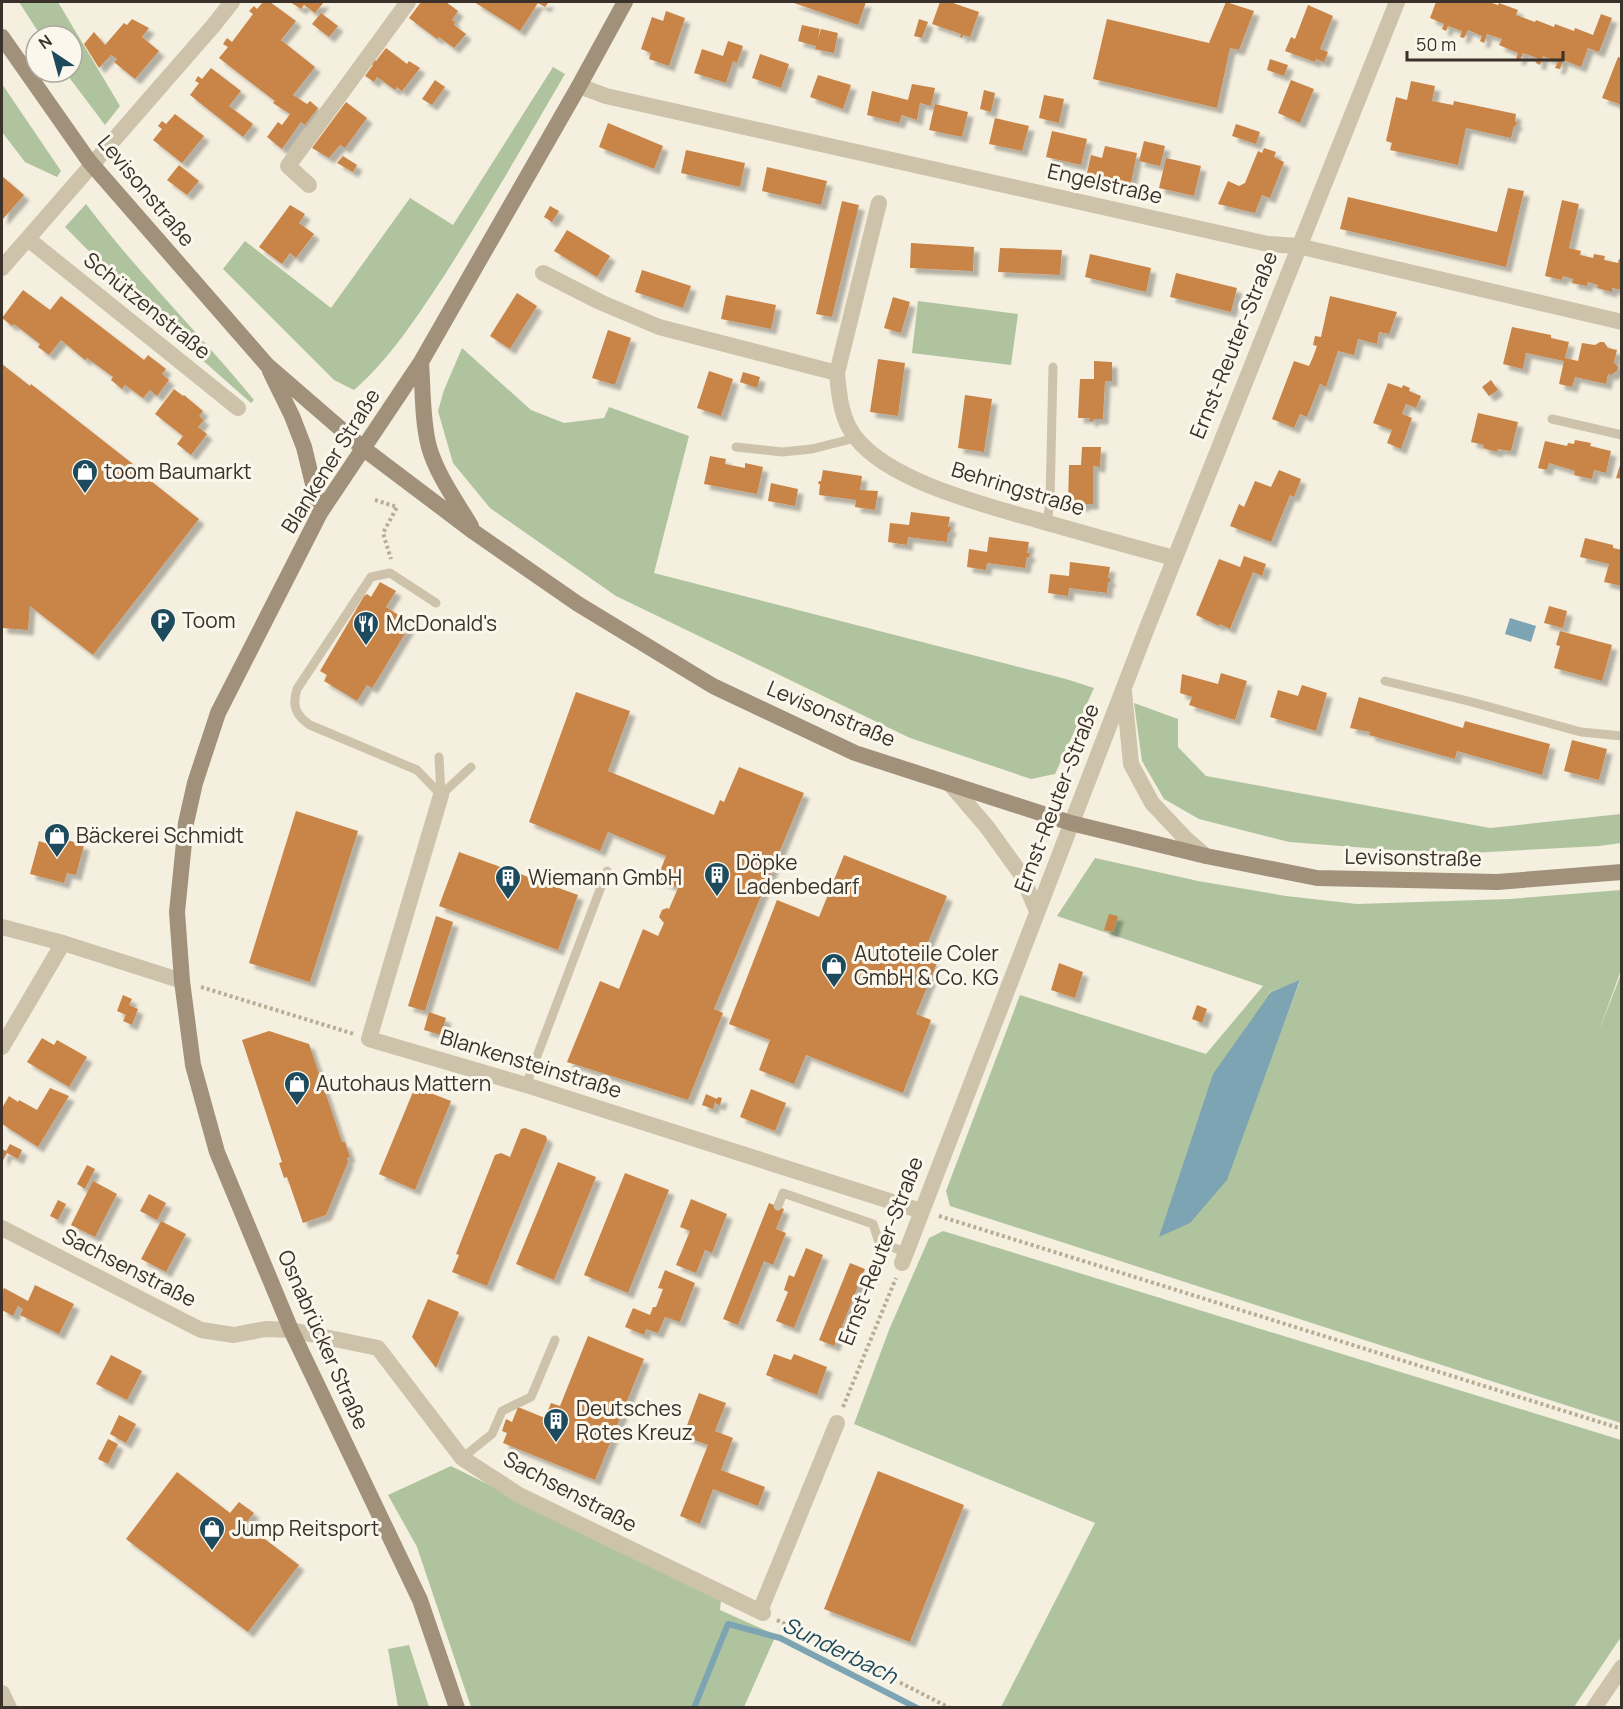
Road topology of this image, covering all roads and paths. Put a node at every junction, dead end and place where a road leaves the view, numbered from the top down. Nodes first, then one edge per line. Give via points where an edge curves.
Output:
1 (232, 2) edge
2 (408, 2) edge
3 (625, 2) edge
4 (1397, 2) edge
5 (2, 37) edge
6 (579, 86) junction
7 (309, 185) dead end
8 (879, 203) dead end
9 (28, 239) junction
10 (1298, 246) junction
11 (2, 268) edge
12 (543, 273) dead end
13 (1622, 322) edge
14 (421, 362) junction
15 (267, 365) junction
16 (1053, 367) dead end
17 (837, 373) junction
18 (238, 408) dead end
19 (1552, 419) dead end
20 (1622, 435) edge
21 (855, 438) junction
22 (736, 447) dead end
23 (364, 449) junction
24 (375, 500) dead end
25 (320, 513) junction
26 (1047, 523) junction
27 (474, 532) junction
28 (1174, 558) junction
29 (398, 578) junction
30 (436, 603) dead end
31 (1385, 681) dead end
32 (1124, 688) junction
33 (1622, 736) edge
34 (439, 757) dead end
35 (471, 767) dead end
36 (950, 784) junction
37 (441, 795) junction
38 (1071, 824) junction
39 (1206, 856) junction
40 (607, 871) dead end
41 (1622, 872) edge
42 (1037, 911) junction
43 (2, 927) edge
44 (63, 943) junction
45 (182, 981) junction
46 (369, 1039) junction
47 (2, 1047) edge
48 (526, 1085) junction
49 (778, 1206) dead end
50 (921, 1211) junction
51 (2, 1228) edge
52 (903, 1258) junction
53 (291, 1330) junction
54 (555, 1340) dead end
55 (837, 1423) joint
56 (1622, 1429) edge
57 (462, 1458) junction
58 (762, 1612) junction
59 (1622, 1668) edge
60 (2, 1693) edge
61 (9, 1707) edge
62 (457, 1707) edge
63 (950, 1707) edge
64 (1594, 1707) edge

1 - 9 street
2 - 7 street via 288,166
3 - 6 main road, Blankener Straße
4 - 10 street, Ernst-Reuter-Straße
5 - 15 main road, Levisonstraße via 58,120 121,199
6 - 10 street, Engelstraße via 606,96 1268,244
6 - 14 main road, Blankener Straße
8 - 17 street, Behringstraße
9 - 11 street
9 - 18 street, Schützenstraße
10 - 13 street, Engelstraße
10 - 28 street, Ernst-Reuter-Straße
12 - 17 street via 659,327
14 - 23 main road, Blankener Straße
14 - 27 main road, Levisonstraße via 429,446
15 - 23 main road, Levisonstraße
15 - 25 main road, Levisonstraße via 304,447
16 - 26 lane
17 - 21 street, Behringstraße via 846,421
19 - 20 lane
21 - 22 lane via 782,452
21 - 26 street, Behringstraße via 896,469 957,497
23 - 25 main road, Blankener Straße
23 - 27 main road, Levisonstraße
24 - 29 path via 397,507 383,538
25 - 45 main road, Blankener Straße via 218,713 195,783 186,823 177,912
26 - 28 street, Behringstraße
27 - 36 main road, Levisonstraße via 578,604 713,686 855,753
28 - 32 street, Ernst-Reuter-Straße
29 - 30 lane
29 - 37 lane via 390,573 371,577 297,688 296,712 310,725 417,770
31 - 33 lane via 1581,732
32 - 38 street, Ernst-Reuter-Straße
32 - 39 street, Levisonstraße via 1131,764 1152,803
34 - 37 lane
35 - 37 lane
36 - 38 main road, Levisonstraße
36 - 42 street via 1021,874
37 - 46 street
38 - 39 main road, Levisonstraße
38 - 42 street, Ernst-Reuter-Straße
39 - 41 main road, Levisonstraße via 1317,878 1497,882
40 - 48 lane
42 - 50 street, Ernst-Reuter-Straße
43 - 44 street
44 - 45 street
44 - 47 street
45 - 46 path
45 - 53 main road, Osnabrücker Straße via 193,1065 217,1152
46 - 48 street, Blankensteinstraße
48 - 50 street, Blankensteinstraße
49 - 52 lane via 783,1194 873,1224 879,1242
50 - 52 street, Ernst-Reuter-Straße
50 - 56 path
51 - 53 street, Sachsenstraße via 201,1330 234,1335 265,1329
52 - 55 path, Ernst-Reuter-Straße
53 - 57 street, Sachsenstraße via 378,1348
53 - 62 main road, Osnabrücker Straße via 420,1600
54 - 57 lane via 531,1397 502,1411 492,1434
55 - 58 street
57 - 58 street, Sachsenstraße via 519,1495
58 - 63 path
59 - 64 street
60 - 61 street

